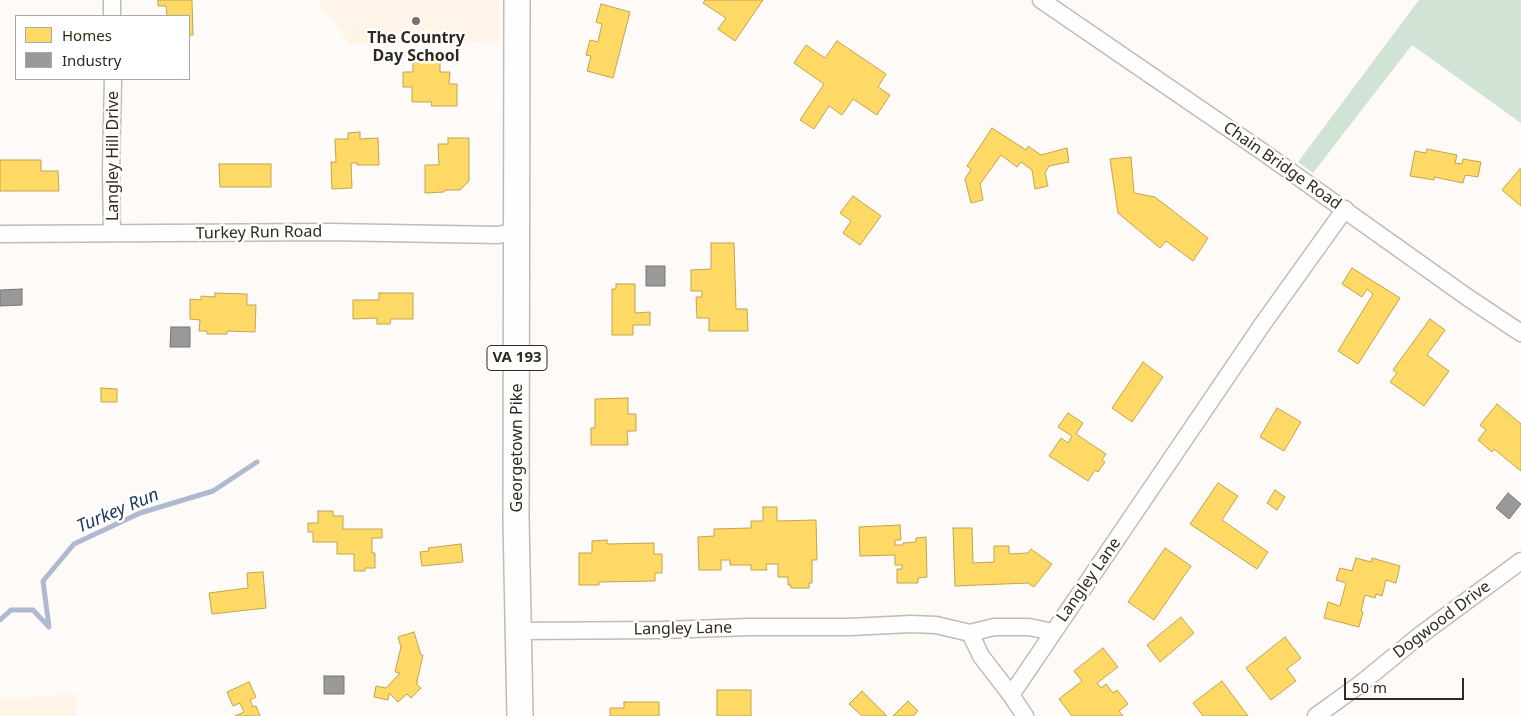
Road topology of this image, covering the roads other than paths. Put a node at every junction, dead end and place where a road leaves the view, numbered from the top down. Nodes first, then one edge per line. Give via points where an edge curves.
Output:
1 (112, 0) edge
2 (517, 0) edge
3 (1041, 0) edge
4 (112, 15) edge
5 (113, 80) edge
6 (1345, 210) junction
7 (517, 231) junction
8 (112, 233) junction
9 (0, 234) edge
10 (1521, 333) edge
11 (1521, 561) edge
12 (518, 631) junction
13 (970, 632) junction
14 (1053, 632) junction
15 (1011, 695) junction
16 (520, 716) edge
17 (1025, 716) edge
18 (1316, 716) edge

1 - 4 street
2 - 7 main road, Georgetown Pike / VA 193
3 - 6 street, Chain Bridge Road
5 - 8 street, Langley Hill Drive
6 - 10 street, Chain Bridge Road
6 - 14 street, Langley Lane
7 - 8 street, Turkey Run Road via 498,234
7 - 12 main road, Georgetown Pike / VA 193
8 - 9 street, Turkey Run Road
11 - 18 street, Dogwood Drive
12 - 13 street, Langley Lane via 911,624
12 - 16 main road, Georgetown Pike / VA 193
13 - 14 street, Langley Lane via 994,627 1029,627
13 - 15 street via 981,656
14 - 15 street
15 - 17 street

